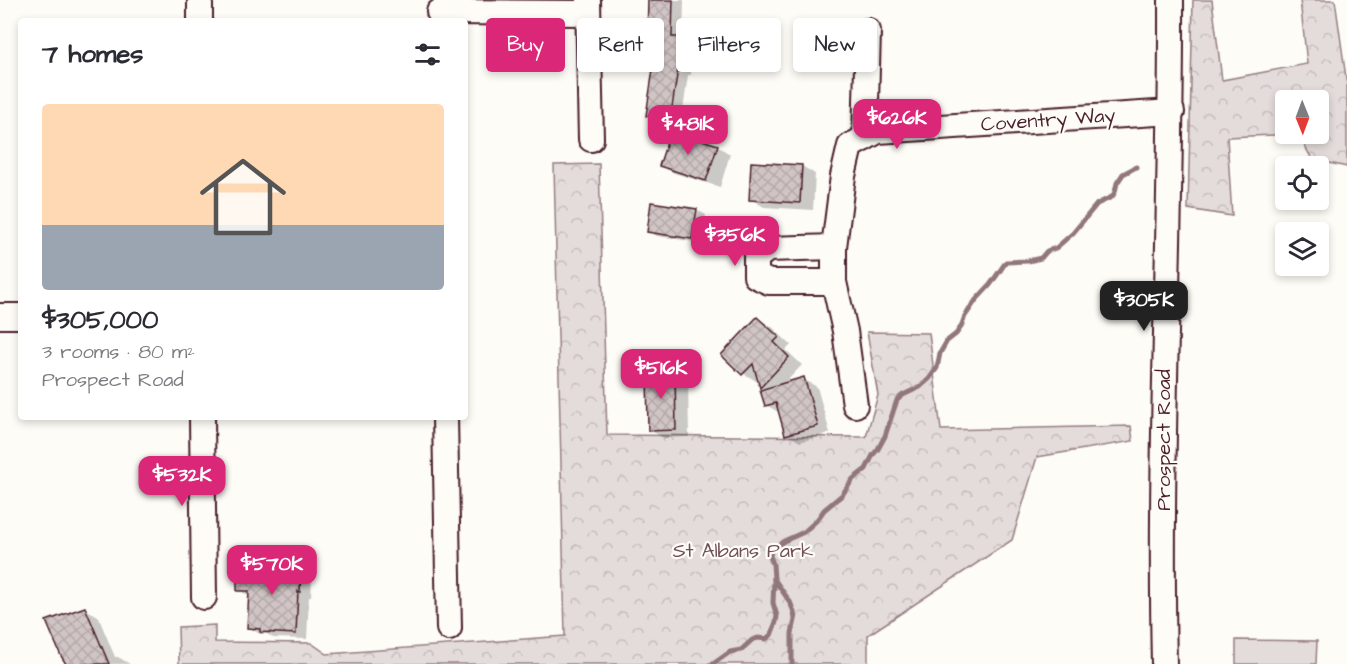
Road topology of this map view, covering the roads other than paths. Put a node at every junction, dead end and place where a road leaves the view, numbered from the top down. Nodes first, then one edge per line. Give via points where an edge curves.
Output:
1 (200, 0) edge
2 (1171, 0) edge
3 (588, 6) edge
4 (439, 11) edge
5 (200, 18) edge
6 (867, 72) edge
7 (1172, 112) junction
8 (865, 138) junction
9 (591, 139) dead end
10 (834, 247) junction
11 (834, 282) junction
12 (0, 316) edge
13 (18, 316) edge
14 (855, 405) dead end
15 (202, 420) edge
16 (446, 420) edge
17 (204, 597) dead end
18 (449, 628) dead end
19 (1164, 664) edge

1 - 5 street
2 - 7 street, Prospect Road
3 - 4 street
3 - 9 street
6 - 8 street
7 - 8 street, Coventry Way via 878,131
7 - 19 street, Prospect Road via 1164,367
8 - 10 street via 850,146
10 - 11 street
10 - 11 street via 768,249 756,258 756,276 769,282
11 - 14 street
12 - 13 street
15 - 17 street
16 - 18 street

